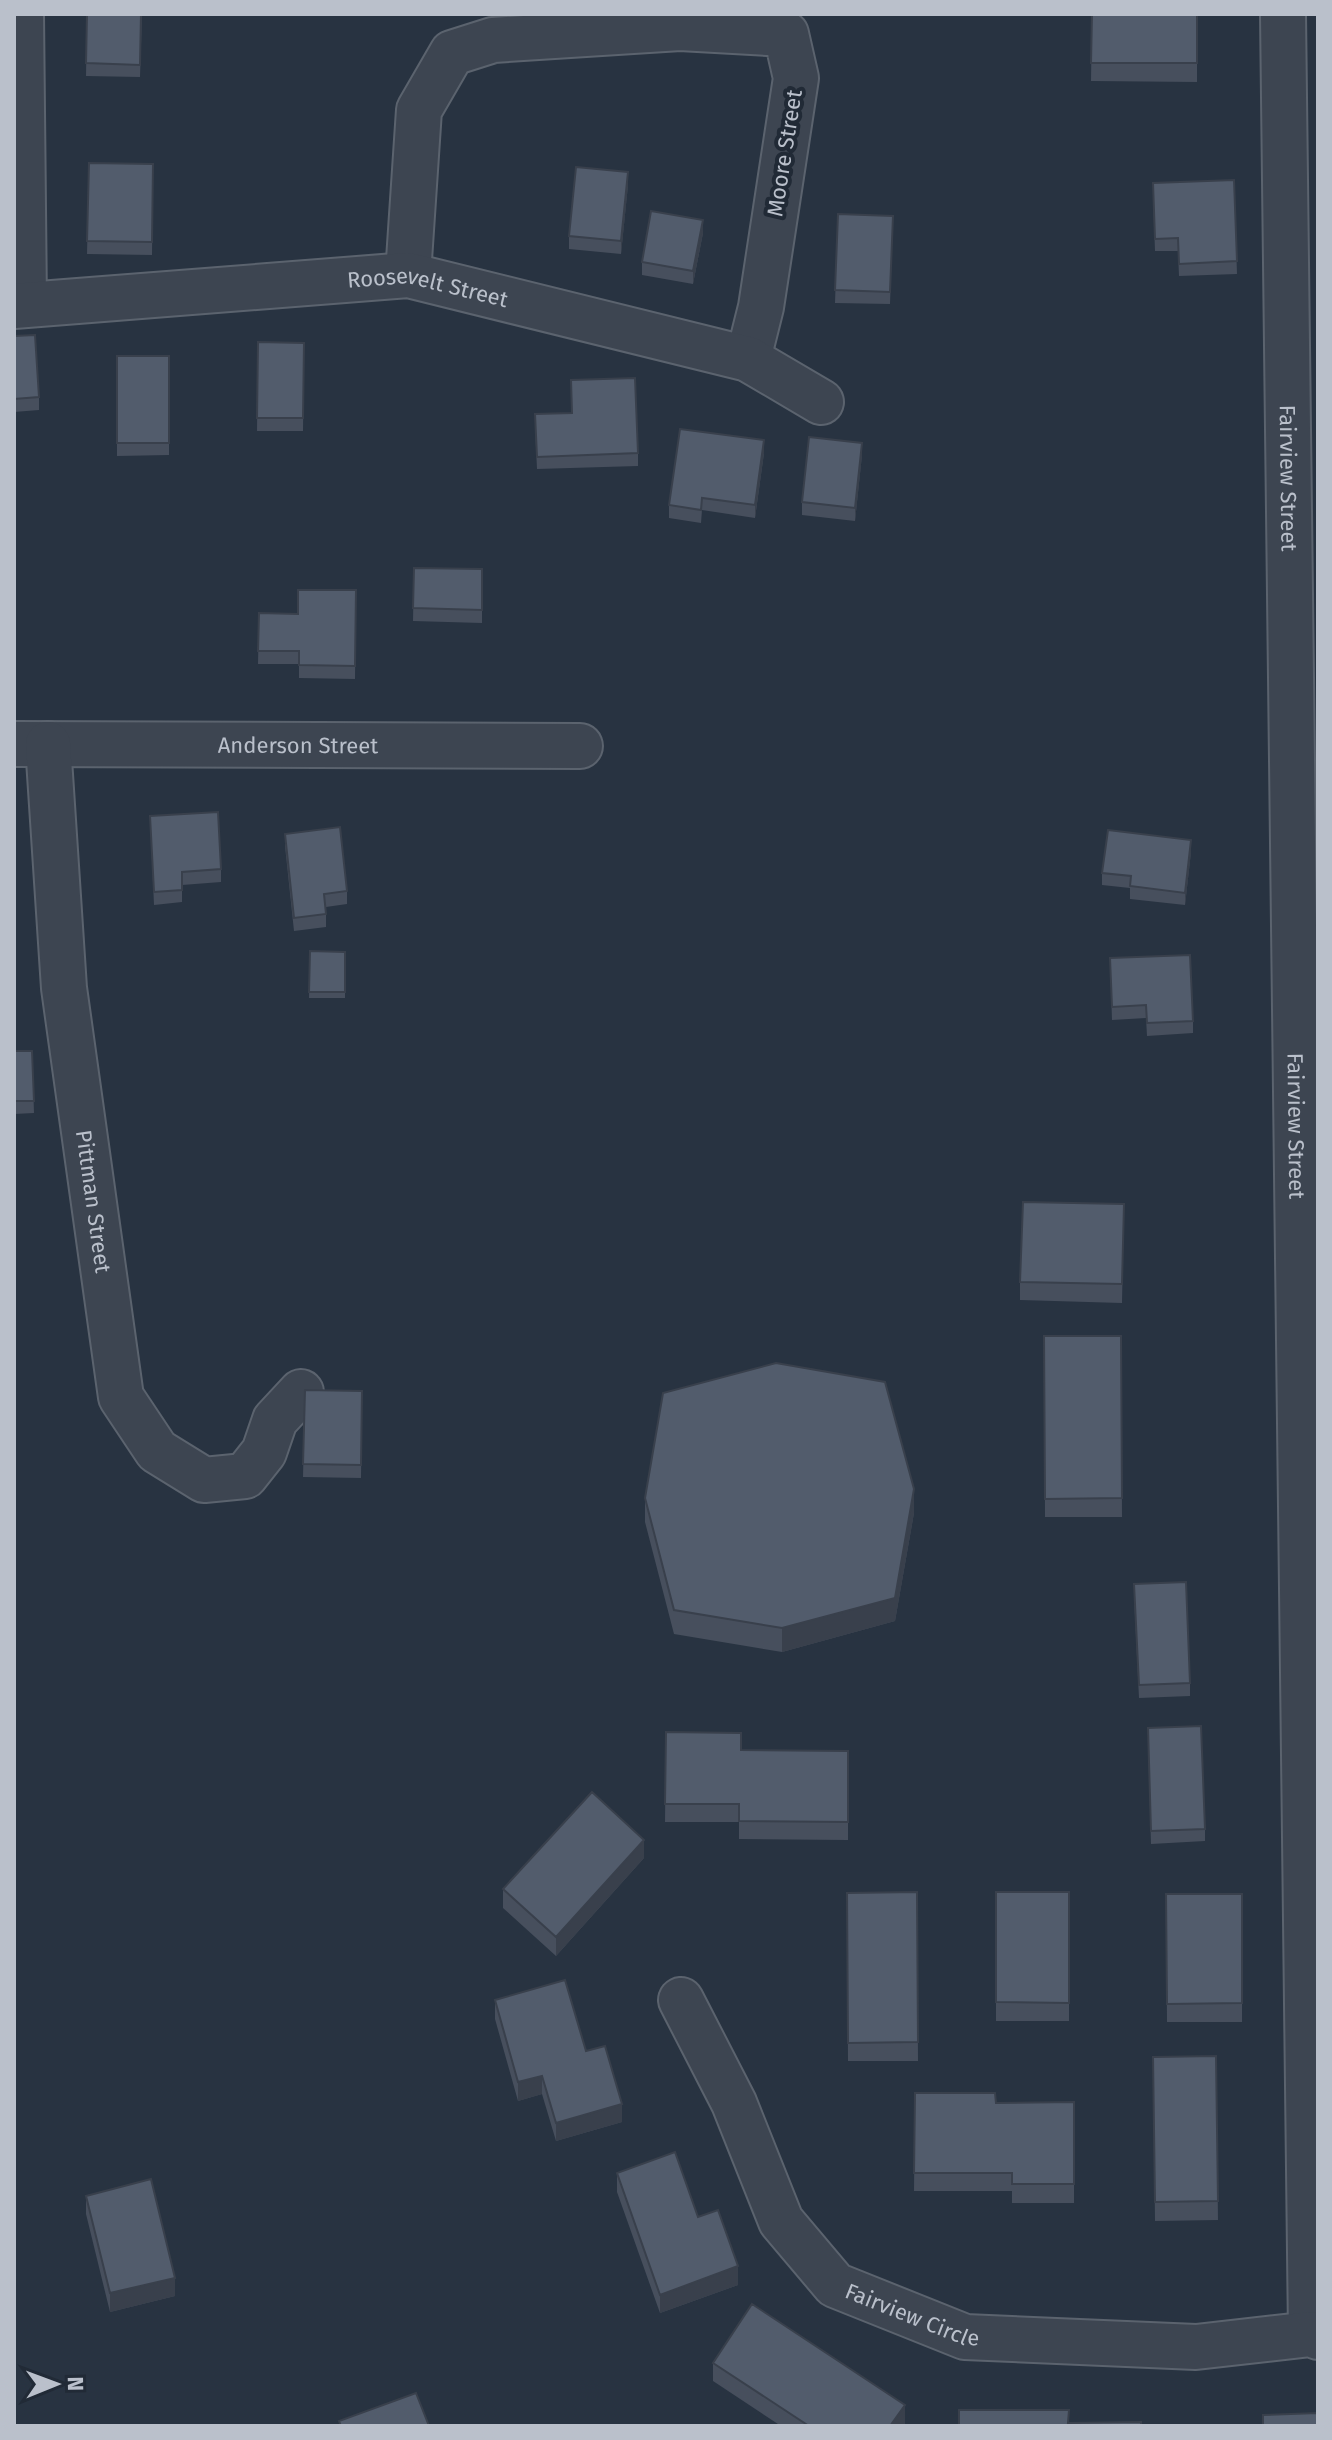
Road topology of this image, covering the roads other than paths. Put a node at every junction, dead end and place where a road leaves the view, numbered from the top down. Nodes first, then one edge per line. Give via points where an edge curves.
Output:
1 (21, 14) edge
2 (1283, 14) edge
3 (408, 275) junction
4 (19, 306) edge
5 (748, 359) junction
6 (821, 402) dead end
7 (31, 744) edge
8 (580, 746) dead end
9 (301, 1392) edge
10 (681, 2000) dead end
11 (1314, 2336) edge

1 - 4 street
2 - 11 street, Fairview Street
3 - 4 street, Roosevelt Street
3 - 5 street, Roosevelt Street
3 - 5 street, Moore Street via 419,110 452,53 493,40 680,28 786,34 796,78 761,307
5 - 6 street, Roosevelt Street
7 - 8 street, Anderson Street
7 - 9 street, Pittman Street via 121,1397 157,1451 204,1480 245,1476 264,1452 275,1420
10 - 11 street, Fairview Circle via 734,2103 781,2221 835,2285 965,2337 1196,2347

